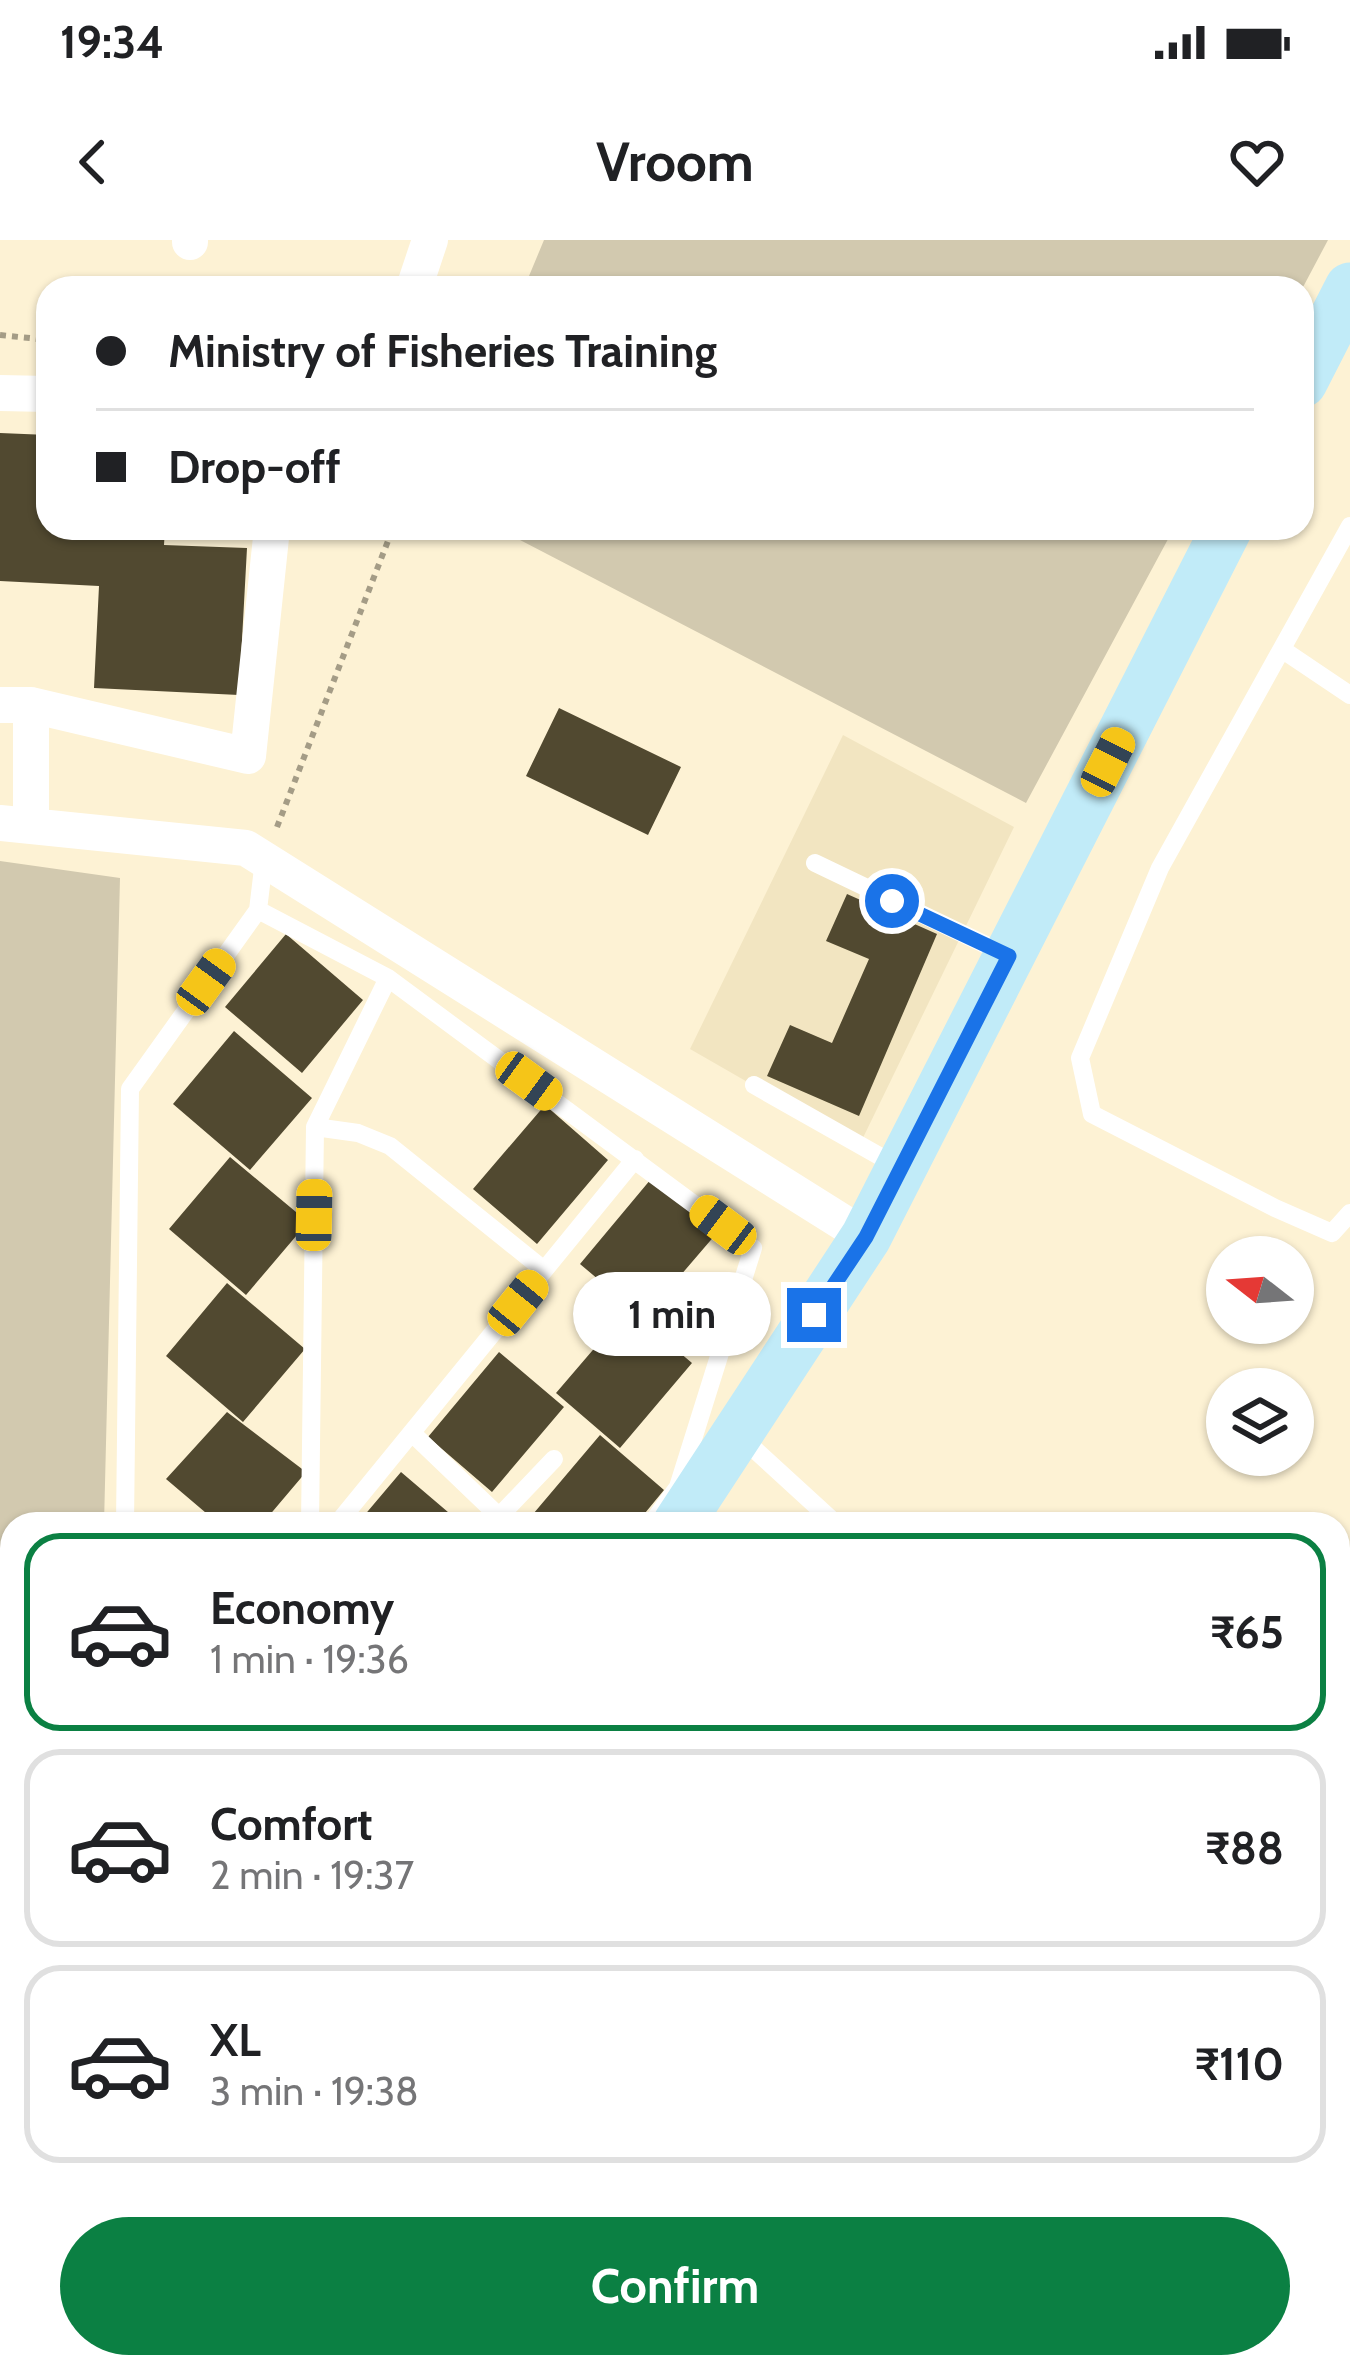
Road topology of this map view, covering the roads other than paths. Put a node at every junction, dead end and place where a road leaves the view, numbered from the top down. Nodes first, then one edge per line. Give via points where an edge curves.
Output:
1 (430, 240) edge
2 (418, 276) edge
3 (1350, 288) edge
4 (1314, 358) edge
5 (0, 393) edge
6 (36, 394) edge
7 (1350, 526) edge
8 (271, 540) edge
9 (1221, 540) edge
10 (1283, 650) junction
11 (1350, 695) edge
12 (16, 705) edge
13 (15, 825) edge
14 (264, 860) junction
15 (814, 863) dead end
16 (258, 910) junction
17 (1009, 956) junction
18 (388, 978) junction
19 (754, 1085) dead end
20 (315, 1127) junction
21 (635, 1159) junction
22 (901, 1168) junction
23 (1350, 1213) edge
24 (866, 1237) junction
25 (544, 1270) junction
26 (412, 1433) junction
27 (737, 1433) junction
28 (554, 1459) dead end
29 (125, 1512) edge
30 (310, 1512) edge
31 (347, 1512) edge
32 (490, 1512) edge
33 (509, 1512) edge
34 (660, 1512) edge
35 (686, 1512) edge
36 (823, 1512) edge

1 - 2 street
3 - 4 street
5 - 6 street
7 - 10 lane
8 - 12 street via 248,756
9 - 17 street
10 - 11 lane
10 - 23 lane via 1160,868 1080,1058 1092,1114 1332,1233
12 - 13 street
13 - 14 street via 245,848
14 - 16 lane
14 - 24 street
15 - 17 lane
16 - 18 lane
16 - 29 lane via 130,1089
17 - 22 street
18 - 20 lane
18 - 21 lane
19 - 22 lane
20 - 25 lane via 390,1146
20 - 30 lane
21 - 25 lane
21 - 34 lane via 753,1247 678,1487
22 - 24 street
24 - 27 street
25 - 26 lane
26 - 31 lane
26 - 32 lane
27 - 35 street
27 - 36 lane
28 - 33 lane

